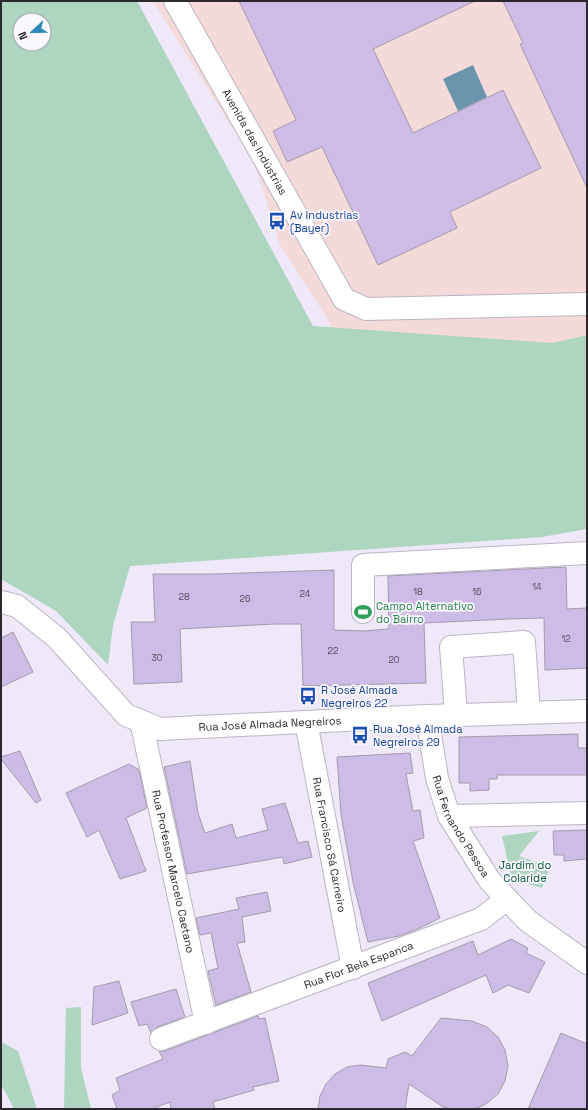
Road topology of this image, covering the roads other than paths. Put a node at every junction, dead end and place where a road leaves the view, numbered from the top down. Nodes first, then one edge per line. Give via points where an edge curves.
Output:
1 (175, 1) edge
2 (587, 304) edge
3 (587, 553) edge
4 (1, 602) edge
5 (363, 612) dead end
6 (587, 711) edge
7 (529, 712) junction
8 (456, 714) junction
9 (427, 716) junction
10 (141, 721) junction
11 (306, 722) junction
12 (587, 813) edge
13 (449, 816) junction
14 (507, 899) junction
15 (587, 963) edge
16 (353, 968) junction
17 (206, 1023) junction
18 (161, 1039) dead end

1 - 2 street, Avenida das Indústrias via 344,299 366,309
3 - 5 street via 363,565
4 - 10 street, Rua José Almada Negreiros via 17,606 57,638 126,715
6 - 7 street, Rua José Almada Negreiros
7 - 8 street, Rua José Almada Negreiros
7 - 8 street via 524,642 451,646
8 - 9 street, Rua José Almada Negreiros
9 - 11 street, Rua José Almada Negreiros
9 - 13 street, Rua Fernando Pessoa via 437,778
10 - 11 street, Rua José Almada Negreiros via 160,729
10 - 17 street, Rua Professor Marcelo Caetano
11 - 16 street, Rua Francisco Sá Carneiro
12 - 13 street
13 - 14 street, Rua Fernando Pessoa via 490,881
14 - 15 street, Rua Fernando Pessoa via 528,920
14 - 16 street, Rua Flor Bela Espanca via 481,919
16 - 17 street, Rua Flor Bela Espanca
17 - 18 street, Rua Flor Bela Espanca

